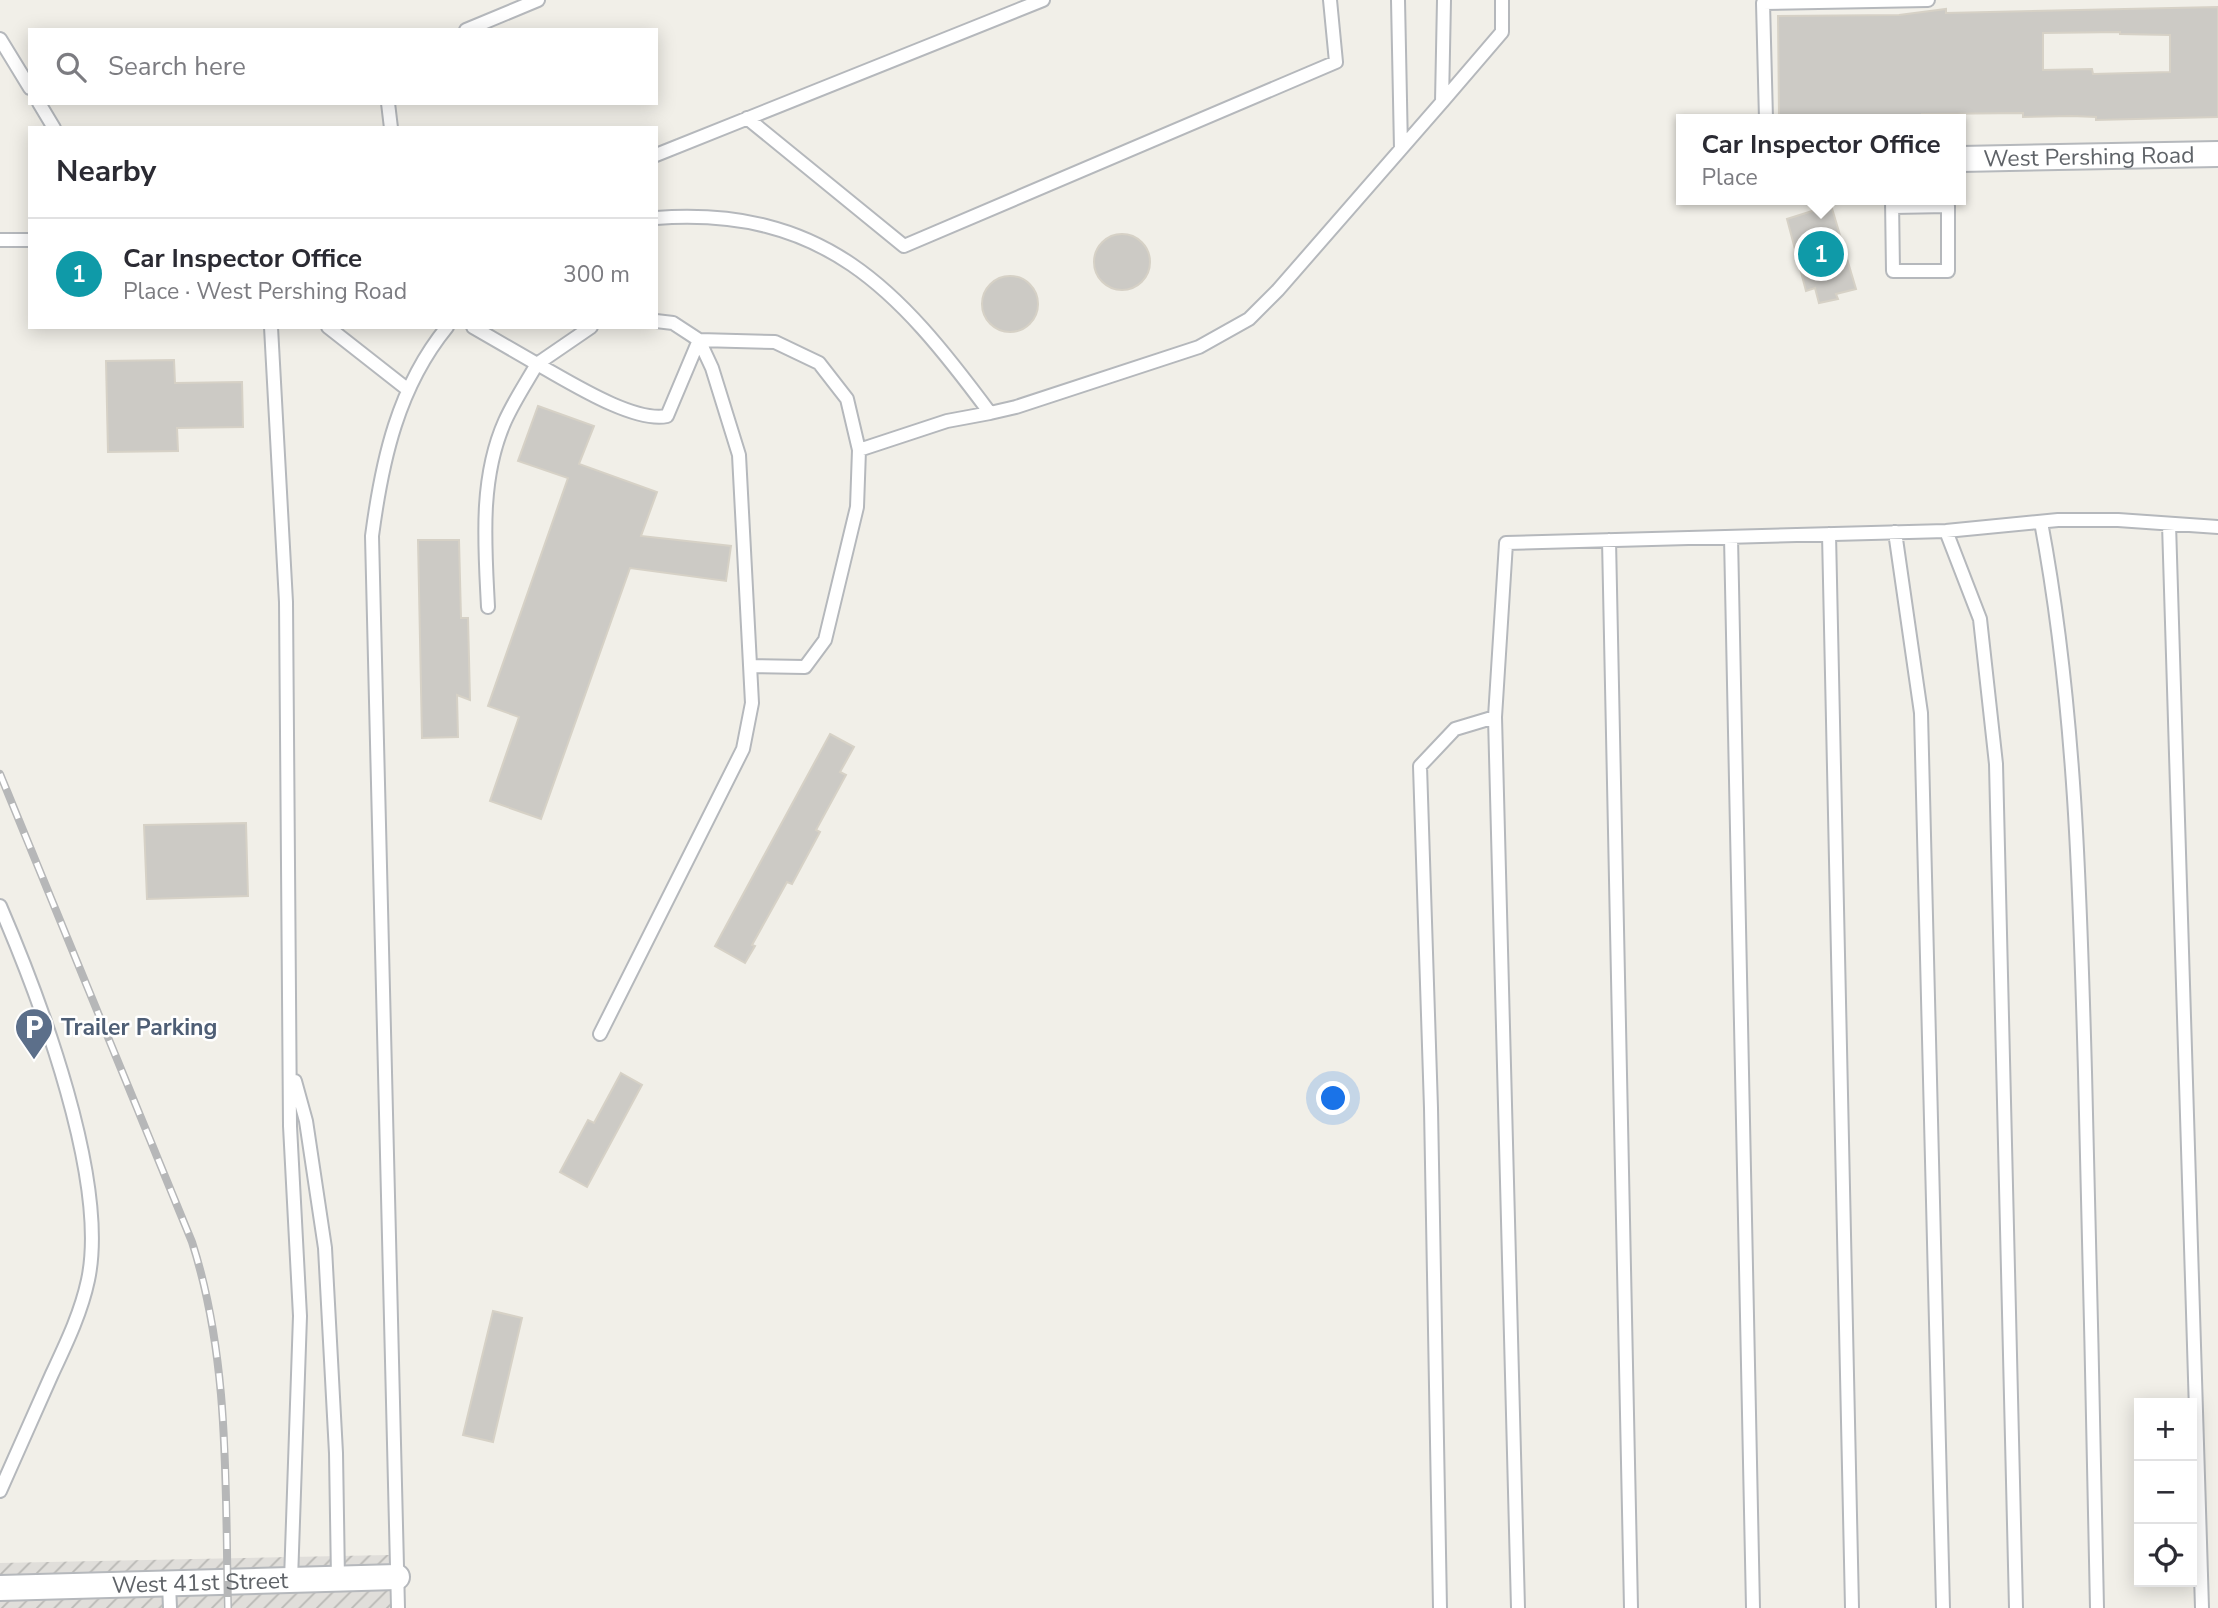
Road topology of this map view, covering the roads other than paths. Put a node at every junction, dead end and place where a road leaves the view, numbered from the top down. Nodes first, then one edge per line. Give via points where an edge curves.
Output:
1 (538, 0) edge
2 (1043, 0) edge
3 (1331, 0) edge
4 (1398, 0) edge
5 (1444, 0) edge
6 (1502, 0) edge
7 (1928, 0) edge
8 (1792, 1) edge
9 (471, 28) edge
10 (0, 39) edge
11 (28, 85) edge
12 (1442, 102) junction
13 (40, 105) edge
14 (388, 105) edge
15 (1766, 114) edge
16 (747, 118) junction
17 (53, 126) edge
18 (391, 126) edge
19 (1401, 149) junction
20 (658, 154) edge
21 (2218, 154) edge
22 (1966, 159) edge
23 (1892, 205) edge
24 (1929, 205) edge
25 (658, 218) edge
26 (0, 240) edge
27 (28, 240) edge
28 (658, 321) edge
29 (271, 329) edge
30 (331, 329) edge
31 (445, 329) edge
32 (475, 329) edge
33 (588, 329) edge
34 (699, 340) junction
35 (537, 365) junction
36 (407, 390) junction
37 (990, 413) junction
38 (859, 450) junction
39 (2041, 522) junction
40 (2169, 524) junction
41 (2218, 527) edge
42 (1946, 531) junction
43 (1895, 532) junction
44 (1829, 534) junction
45 (1731, 537) junction
46 (1609, 540) junction
47 (488, 607) dead end
48 (751, 666) junction
49 (1495, 717) junction
50 (0, 906) edge
51 (600, 1034) dead end
52 (290, 1064) junction
53 (0, 1491) edge
54 (397, 1577) junction
55 (338, 1579) junction
56 (291, 1580) junction
57 (0, 1588) edge
58 (169, 1596) edge
59 (398, 1608) edge
60 (1440, 1608) edge
61 (1518, 1608) edge
62 (1631, 1608) edge
63 (1754, 1608) edge
64 (1852, 1608) edge
65 (1942, 1608) edge
66 (2016, 1608) edge
67 (2097, 1608) edge
68 (2202, 1608) edge

1 - 9 lane
2 - 16 lane
3 - 16 lane via 1336,62 904,246
4 - 19 lane
5 - 12 lane
6 - 12 lane via 1502,32
7 - 8 lane
8 - 15 lane via 1763,3
10 - 11 lane
12 - 19 lane
13 - 17 lane
14 - 18 lane
16 - 20 lane
19 - 37 lane via 1248,319 1199,347
21 - 22 street, West Pershing Road
23 - 24 lane via 1893,271 1948,271 1948,206
25 - 37 lane via 755,224 831,251 901,302
26 - 27 lane
28 - 34 lane via 673,323
29 - 52 lane via 286,603
30 - 36 lane
31 - 36 lane
32 - 35 lane
33 - 35 lane
34 - 35 lane via 667,415 655,418 601,398
34 - 38 lane via 775,342 819,363 847,399
34 - 48 lane via 739,455
35 - 47 lane via 504,422 493,461 484,523
36 - 54 lane via 384,461 372,536
37 - 38 lane via 947,421
38 - 48 lane via 857,506 825,640 805,667
39 - 40 lane
39 - 42 lane
39 - 67 lane via 2059,617 2073,769
40 - 41 lane
40 - 68 lane
42 - 43 lane
42 - 66 lane via 1980,619 1996,764
43 - 44 lane
43 - 65 lane via 1921,713
44 - 45 lane
44 - 64 lane
45 - 46 lane
45 - 63 lane
46 - 49 lane via 1506,543
46 - 62 lane
48 - 51 lane via 752,703 743,750
49 - 60 lane via 1455,729 1420,766
49 - 61 lane
50 - 53 lane via 24,962 68,1099 89,1185 93,1234 89,1279 77,1320
52 - 55 lane via 306,1121 324,1248
52 - 56 lane via 300,1316
54 - 55 street, West 41st Street
54 - 59 lane
55 - 56 street, West 41st Street
56 - 58 street, West 41st Street
57 - 58 street, West 41st Street

